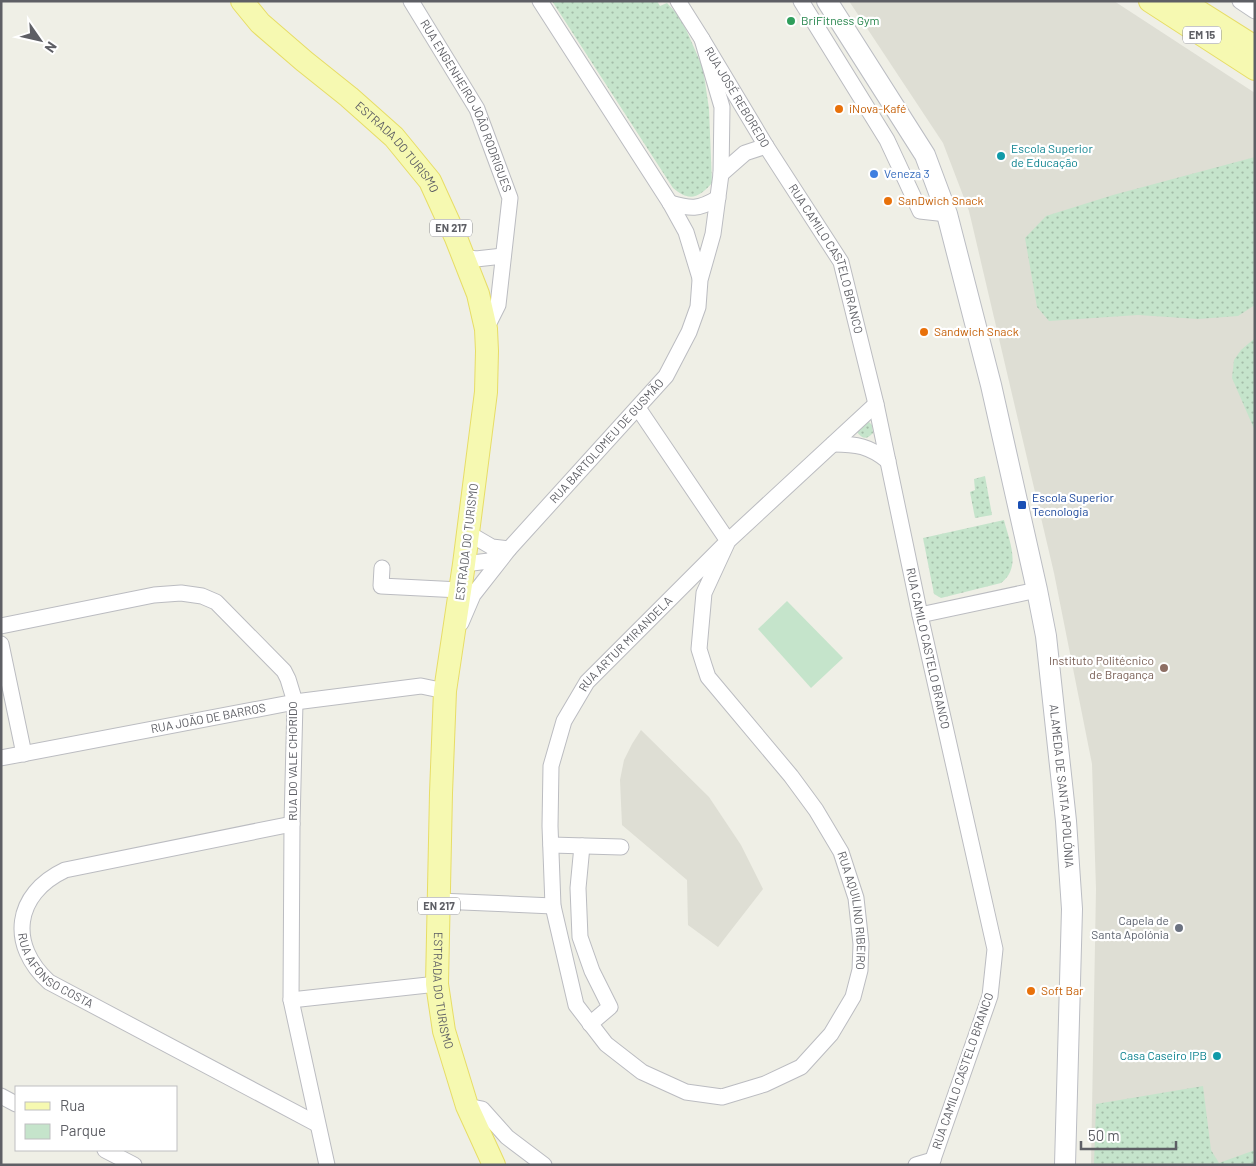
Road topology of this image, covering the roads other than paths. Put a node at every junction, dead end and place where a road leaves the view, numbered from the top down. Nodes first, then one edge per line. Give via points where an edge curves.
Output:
1 (242, 1) edge
2 (411, 1) edge
3 (540, 1) edge
4 (678, 1) edge
5 (801, 1) edge
6 (827, 1) edge
7 (1150, 1) edge
8 (1182, 1) edge
9 (1240, 1) edge
10 (1255, 11) edge
11 (702, 39) junction
12 (1255, 47) edge
13 (1255, 68) edge
14 (766, 146) junction
15 (721, 174) junction
16 (718, 198) junction
17 (670, 203) junction
18 (947, 214) junction
19 (503, 256) junction
20 (463, 257) junction
21 (700, 280) junction
22 (486, 329) junction
23 (876, 404) junction
24 (638, 408) junction
25 (833, 444) junction
26 (888, 461) junction
27 (468, 533) junction
28 (728, 541) junction
29 (509, 549) junction
30 (464, 564) junction
31 (382, 568) dead end
32 (460, 590) junction
33 (1037, 590) junction
34 (920, 615) junction
35 (1, 626) edge
36 (454, 638) junction
37 (1, 644) edge
38 (445, 691) junction
39 (295, 702) junction
40 (24, 754) junction
41 (1, 758) edge
42 (292, 824) junction
43 (551, 845) junction
44 (582, 846) junction
45 (621, 847) dead end
46 (439, 900) junction
47 (553, 906) junction
48 (437, 984) junction
49 (291, 1000) junction
50 (590, 1024) junction
51 (1, 1096) edge
52 (15, 1103) edge
53 (466, 1106) junction
54 (318, 1124) junction
55 (107, 1151) edge
56 (932, 1162) edge
57 (536, 1164) edge
58 (134, 1165) edge
59 (327, 1165) edge
60 (494, 1165) edge
61 (916, 1165) edge
62 (1064, 1165) edge

1 - 20 main road, ESTRADA DO TURISMO / EN 217 via 260,23 394,137 430,181
2 - 19 street, RUA ENGENHEIRO JOÃO RODRIGUES via 478,109 510,198
3 - 17 street, RUA BARTOLOMEU DE GUSMÃO
4 - 11 street, RUA JOSÉ REBOREDO
5 - 18 street via 887,140 920,211
6 - 18 street, ALAMEDA DE SANTA APOLÓNIA via 925,155
7 - 13 main road, EM 15
8 - 12 main road, EM 15
9 - 10 street
11 - 14 street, RUA JOSÉ REBOREDO
11 - 15 street, RUA JOSÉ REBOREDO via 722,107
14 - 15 street, RUA JOSÉ REBOREDO via 745,153
14 - 23 street, RUA CAMILO CASTELO BRANCO via 841,262
15 - 16 street, RUA BARTOLOMEU DE GUSMÃO
16 - 17 street via 704,206 690,208
16 - 21 street, RUA BARTOLOMEU DE GUSMÃO via 713,234
17 - 21 street, RUA BARTOLOMEU DE GUSMÃO via 686,232
18 - 33 street, ALAMEDA DE SANTA APOLÓNIA via 992,385
19 - 20 street
19 - 22 street, RUA ENGENHEIRO JOÃO RODRIGUES via 498,305
20 - 22 main road, ESTRADA DO TURISMO / EN 217 via 478,294
21 - 24 street, RUA BARTOLOMEU DE GUSMÃO via 698,308 689,332 666,376
22 - 27 main road, ESTRADA DO TURISMO / EN 217 via 486,392
23 - 25 street, RUA ARTUR MIRANDELA
23 - 26 street, RUA CAMILO CASTELO BRANCO
24 - 28 street
24 - 29 street, RUA BARTOLOMEU DE GUSMÃO
25 - 26 street via 855,444 876,451
25 - 28 street, RUA ARTUR MIRANDELA
26 - 34 street, RUA CAMILO CASTELO BRANCO
27 - 29 street via 492,547
27 - 30 main road, ESTRADA DO TURISMO / EN 217
28 - 43 street, RUA ARTUR MIRANDELA via 587,682 564,721 551,766
28 - 50 street, RUA AQUILINO RIBEIRO via 704,593 699,649 708,677 792,776 841,852 856,898 861,944 860,970 853,997 831,1034 801,1067 765,1084 722,1097 686,1092 642,1072 606,1044
29 - 30 street, RUA BARTOLOMEU DE GUSMÃO via 489,561
29 - 36 street via 473,596
30 - 32 main road, ESTRADA DO TURISMO / EN 217
31 - 32 street via 381,586
32 - 36 main road, ESTRADA DO TURISMO / EN 217
33 - 34 street
33 - 62 street, ALAMEDA DE SANTA APOLÓNIA via 1046,636 1072,909
34 - 56 street, RUA CAMILO CASTELO BRANCO via 995,949 990,996
35 - 39 street, RUA DO VALE CHORIDO via 154,595 181,593 202,596 216,602 284,671
36 - 38 main road, ESTRADA DO TURISMO / EN 217
37 - 40 street
38 - 39 street, RUA JOÃO DE BARROS via 421,686
38 - 46 main road, ESTRADA DO TURISMO / EN 217
39 - 40 street, RUA JOÃO DE BARROS
39 - 42 street, RUA DO VALE CHORIDO
40 - 41 street, RUA JOÃO DE BARROS
42 - 49 street, RUA DO VALE CHORIDO
42 - 54 street, RUA AFONSO COSTA via 65,870 52,876 32,896 25,910 23,944 37,971 49,982
43 - 44 street
43 - 47 street, RUA ARTUR MIRANDELA
44 - 45 street
44 - 50 street via 578,888 580,937 610,1007
46 - 47 street
46 - 48 main road, ESTRADA DO TURISMO / EN 217
47 - 50 street, RUA AQUILINO RIBEIRO via 576,1005
48 - 49 street
48 - 53 main road, ESTRADA DO TURISMO / EN 217 via 444,1031
49 - 54 street, RUA DO VALE CHORIDO
51 - 52 street
53 - 57 street via 482,1110
53 - 60 main road, ESTRADA DO TURISMO / EN 217
54 - 59 street, RUA DO VALE CHORIDO
55 - 58 street
56 - 61 street

